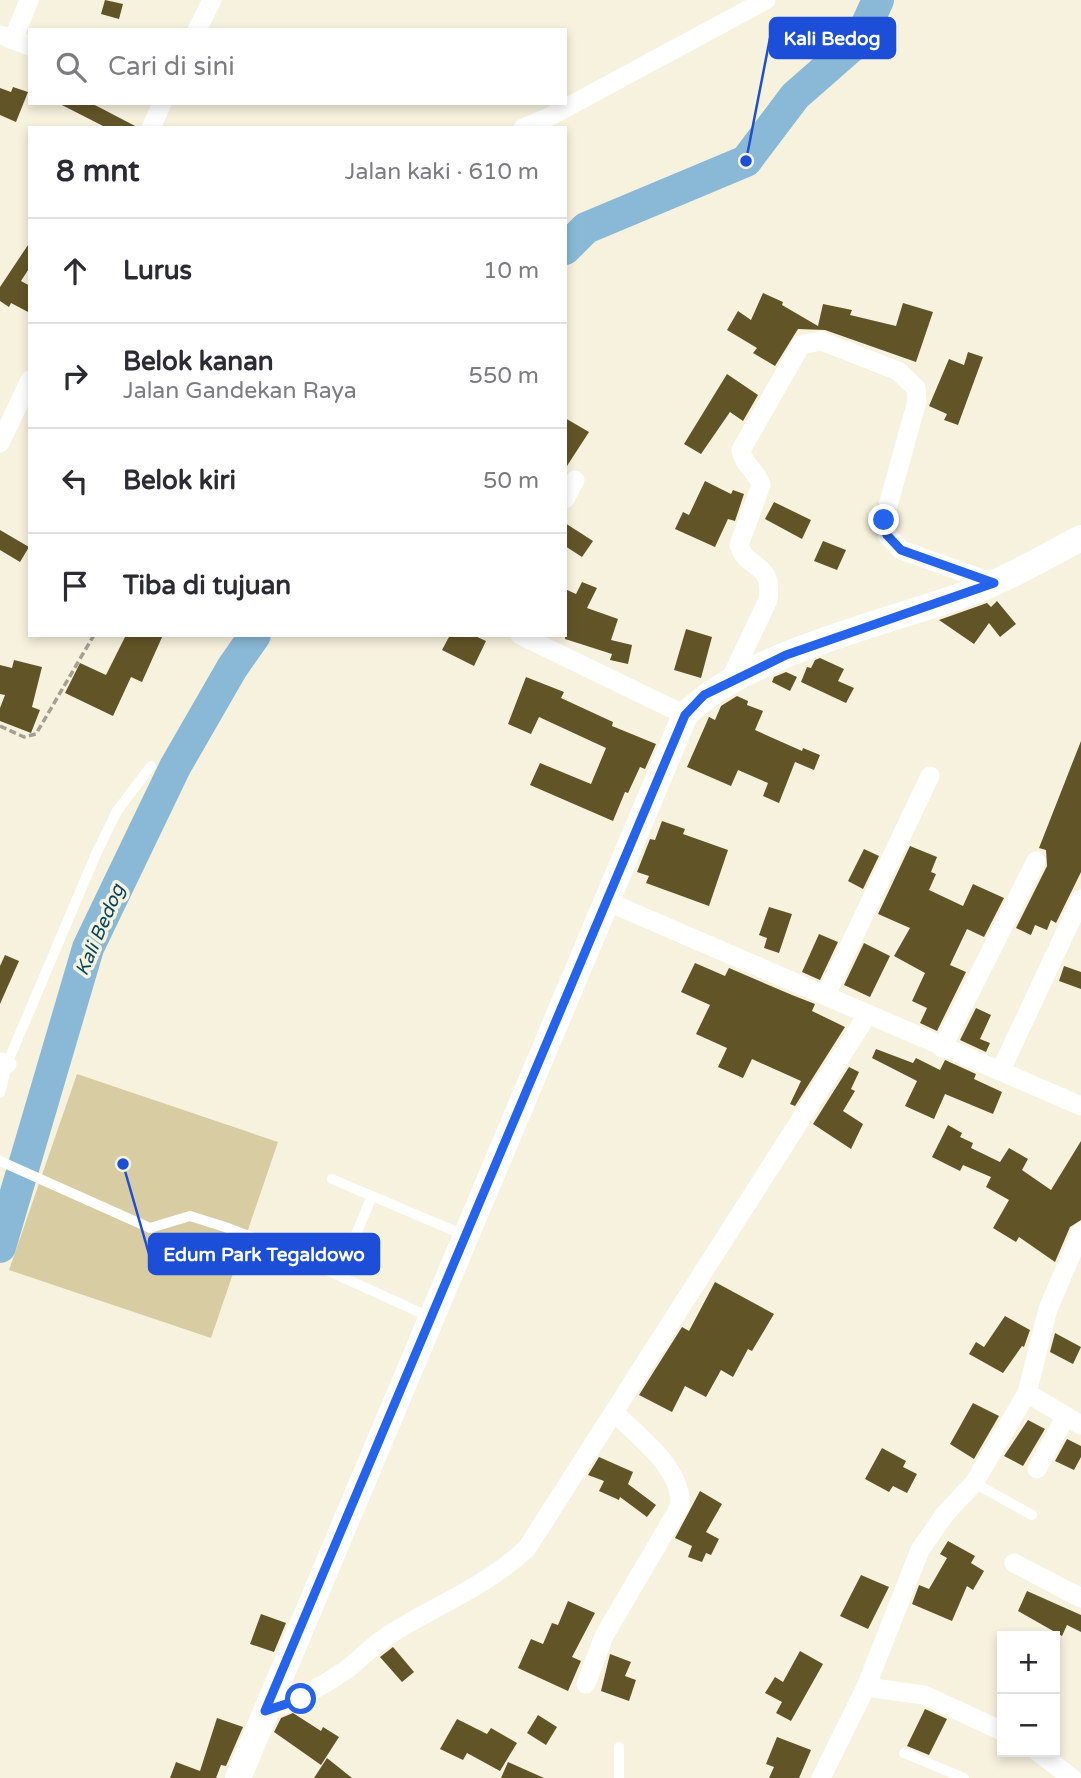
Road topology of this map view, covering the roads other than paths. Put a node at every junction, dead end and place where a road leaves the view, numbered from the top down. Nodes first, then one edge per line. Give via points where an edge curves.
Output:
1 (29, 0) edge
2 (212, 0) edge
3 (766, 0) edge
4 (198, 28) edge
5 (14, 40) edge
6 (528, 126) edge
7 (28, 384) edge
8 (0, 443) edge
9 (575, 480) dead end
10 (567, 495) edge
11 (1081, 538) edge
12 (994, 583) junction
13 (524, 637) edge
14 (729, 682) junction
15 (685, 715) junction
16 (150, 766) dead end
17 (930, 776) dead end
18 (1036, 861) dead end
19 (1081, 899) edge
20 (606, 901) junction
21 (825, 995) junction
22 (868, 1014) junction
23 (942, 1048) junction
24 (4, 1063) edge
25 (1001, 1070) junction
26 (0, 1093) edge
27 (1080, 1105) edge
28 (0, 1161) edge
29 (332, 1179) dead end
30 (372, 1196) junction
31 (1081, 1232) edge
32 (466, 1236) junction
33 (339, 1275) junction
34 (432, 1318) junction
35 (1027, 1394) junction
36 (614, 1412) junction
37 (1073, 1420) edge
38 (1037, 1469) dead end
39 (974, 1483) junction
40 (1032, 1515) dead end
41 (1014, 1563) dead end
42 (1081, 1598) edge
43 (586, 1684) dead end
44 (866, 1687) junction
45 (265, 1711) junction
46 (997, 1729) edge
47 (619, 1747) dead end
48 (904, 1753) dead end
49 (1045, 1757) edge
50 (238, 1778) edge
51 (619, 1778) edge
52 (821, 1778) edge
53 (964, 1778) edge
54 (1072, 1778) edge

1 - 5 street
2 - 4 street
3 - 6 street
7 - 8 street
9 - 10 street
11 - 12 street
12 - 14 street via 786,655
12 - 14 street via 901,550 887,535 884,520 917,401 911,380 898,370 809,341 801,345 741,450 761,485 739,545 768,575 770,587
13 - 15 street
14 - 15 street via 704,695
15 - 20 street
16 - 24 lane via 117,811
17 - 21 street
18 - 23 street
19 - 25 street
20 - 21 street
20 - 32 street
21 - 22 street
22 - 23 street
22 - 36 street
23 - 25 street
24 - 26 lane
25 - 27 street
28 - 33 lane via 150,1228 190,1216
29 - 30 lane
30 - 32 lane
30 - 33 lane
31 - 35 street via 1048,1309
32 - 34 street
33 - 34 lane
34 - 45 street
35 - 37 street
35 - 39 street
36 - 43 street via 674,1475 680,1506 604,1636
36 - 45 street via 527,1548 510,1564 382,1639 301,1699
37 - 38 street
39 - 40 lane
39 - 44 street via 920,1550
41 - 42 street
44 - 46 street via 924,1695
44 - 52 street
45 - 50 street
47 - 51 lane
48 - 53 lane
49 - 54 street

